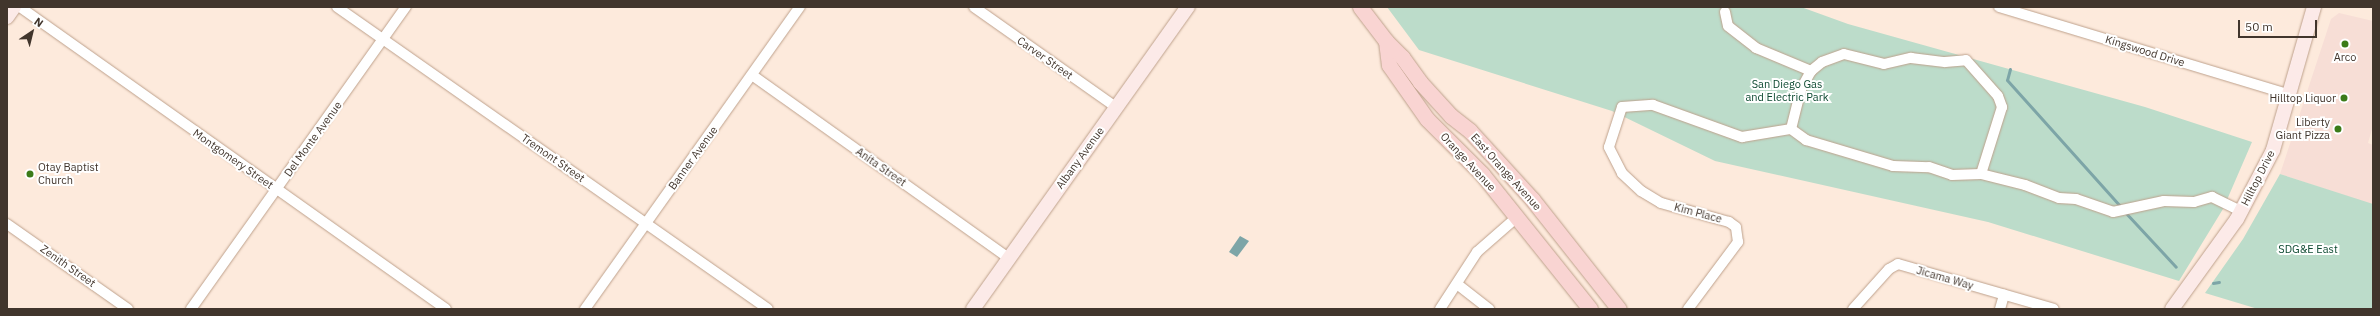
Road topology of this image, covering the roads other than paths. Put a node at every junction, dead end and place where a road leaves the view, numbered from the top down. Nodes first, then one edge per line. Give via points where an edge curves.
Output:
1 (14, 7) edge
2 (20, 7) edge
3 (337, 7) edge
4 (406, 7) edge
5 (800, 7) edge
6 (974, 7) edge
7 (1188, 7) edge
8 (1360, 7) edge
9 (1999, 7) edge
10 (2314, 7) edge
11 (1725, 12) dead end
12 (7, 17) edge
13 (383, 40) junction
14 (1386, 41) junction
15 (1811, 71) junction
16 (752, 75) junction
17 (2290, 95) junction
18 (1117, 108) junction
19 (1791, 129) junction
20 (1981, 174) junction
21 (276, 189) junction
22 (1535, 203) junction
23 (2241, 211) junction
24 (1516, 218) junction
25 (646, 223) junction
26 (7, 224) edge
27 (1010, 258) junction
28 (1457, 284) junction
29 (2004, 295) junction
30 (128, 309) edge
31 (191, 309) edge
32 (446, 309) edge
33 (585, 309) edge
34 (768, 309) edge
35 (973, 309) edge
36 (1440, 309) edge
37 (1489, 309) edge
38 (1590, 309) edge
39 (1619, 309) edge
40 (1688, 309) edge
41 (1853, 309) edge
42 (2000, 309) edge
43 (2054, 309) edge
44 (2172, 309) edge

1 - 12 street
2 - 21 street, Montgomery Street
3 - 13 street, Tremont Street
4 - 13 street, Del Monte Avenue
5 - 16 street, Banner Avenue
6 - 18 street, Carver Street
7 - 18 street, Albany Avenue
8 - 14 main road
9 - 17 street, Kingswood Drive
10 - 17 street, Hilltop Drive
11 - 15 street via 1728,26 1756,48
13 - 21 street, Del Monte Avenue
13 - 25 street, Tremont Street
14 - 22 main road, East Orange Avenue via 1402,57 1425,88 1470,131
14 - 24 main road, Orange Avenue via 1389,65 1427,119 1482,174
15 - 19 street via 1801,89
15 - 20 street via 1822,62 1844,54 1884,64 1911,58 1946,62 1966,60 1998,96 2002,107
16 - 25 street, Banner Avenue
16 - 27 street, Anita Street
17 - 23 street, Hilltop Drive via 2273,150
18 - 27 street, Albany Avenue via 1063,180
19 - 20 street via 1806,140 1893,166 1929,167 1952,176
19 - 40 street, Kim Place via 1742,136 1662,108 1640,104 1622,107 1610,147 1622,173 1656,200 1729,222 1736,227 1738,242
20 - 23 street via 2025,185 2058,198 2076,199 2113,212 2164,202 2194,202 2212,197
21 - 31 street, Del Monte Avenue
21 - 32 street, Montgomery Street
22 - 24 main road
22 - 39 main road, East Orange Avenue
23 - 44 street, Hilltop Drive
24 - 28 street via 1477,252
24 - 38 main road, Orange Avenue
25 - 33 street, Banner Avenue
25 - 34 street, Tremont Street
26 - 30 street, Zenith Street
27 - 35 street, Albany Avenue
28 - 36 street
28 - 37 street
29 - 41 street, Jicama Way via 1898,264 1889,269
29 - 42 street
29 - 43 street, Jicama Way

